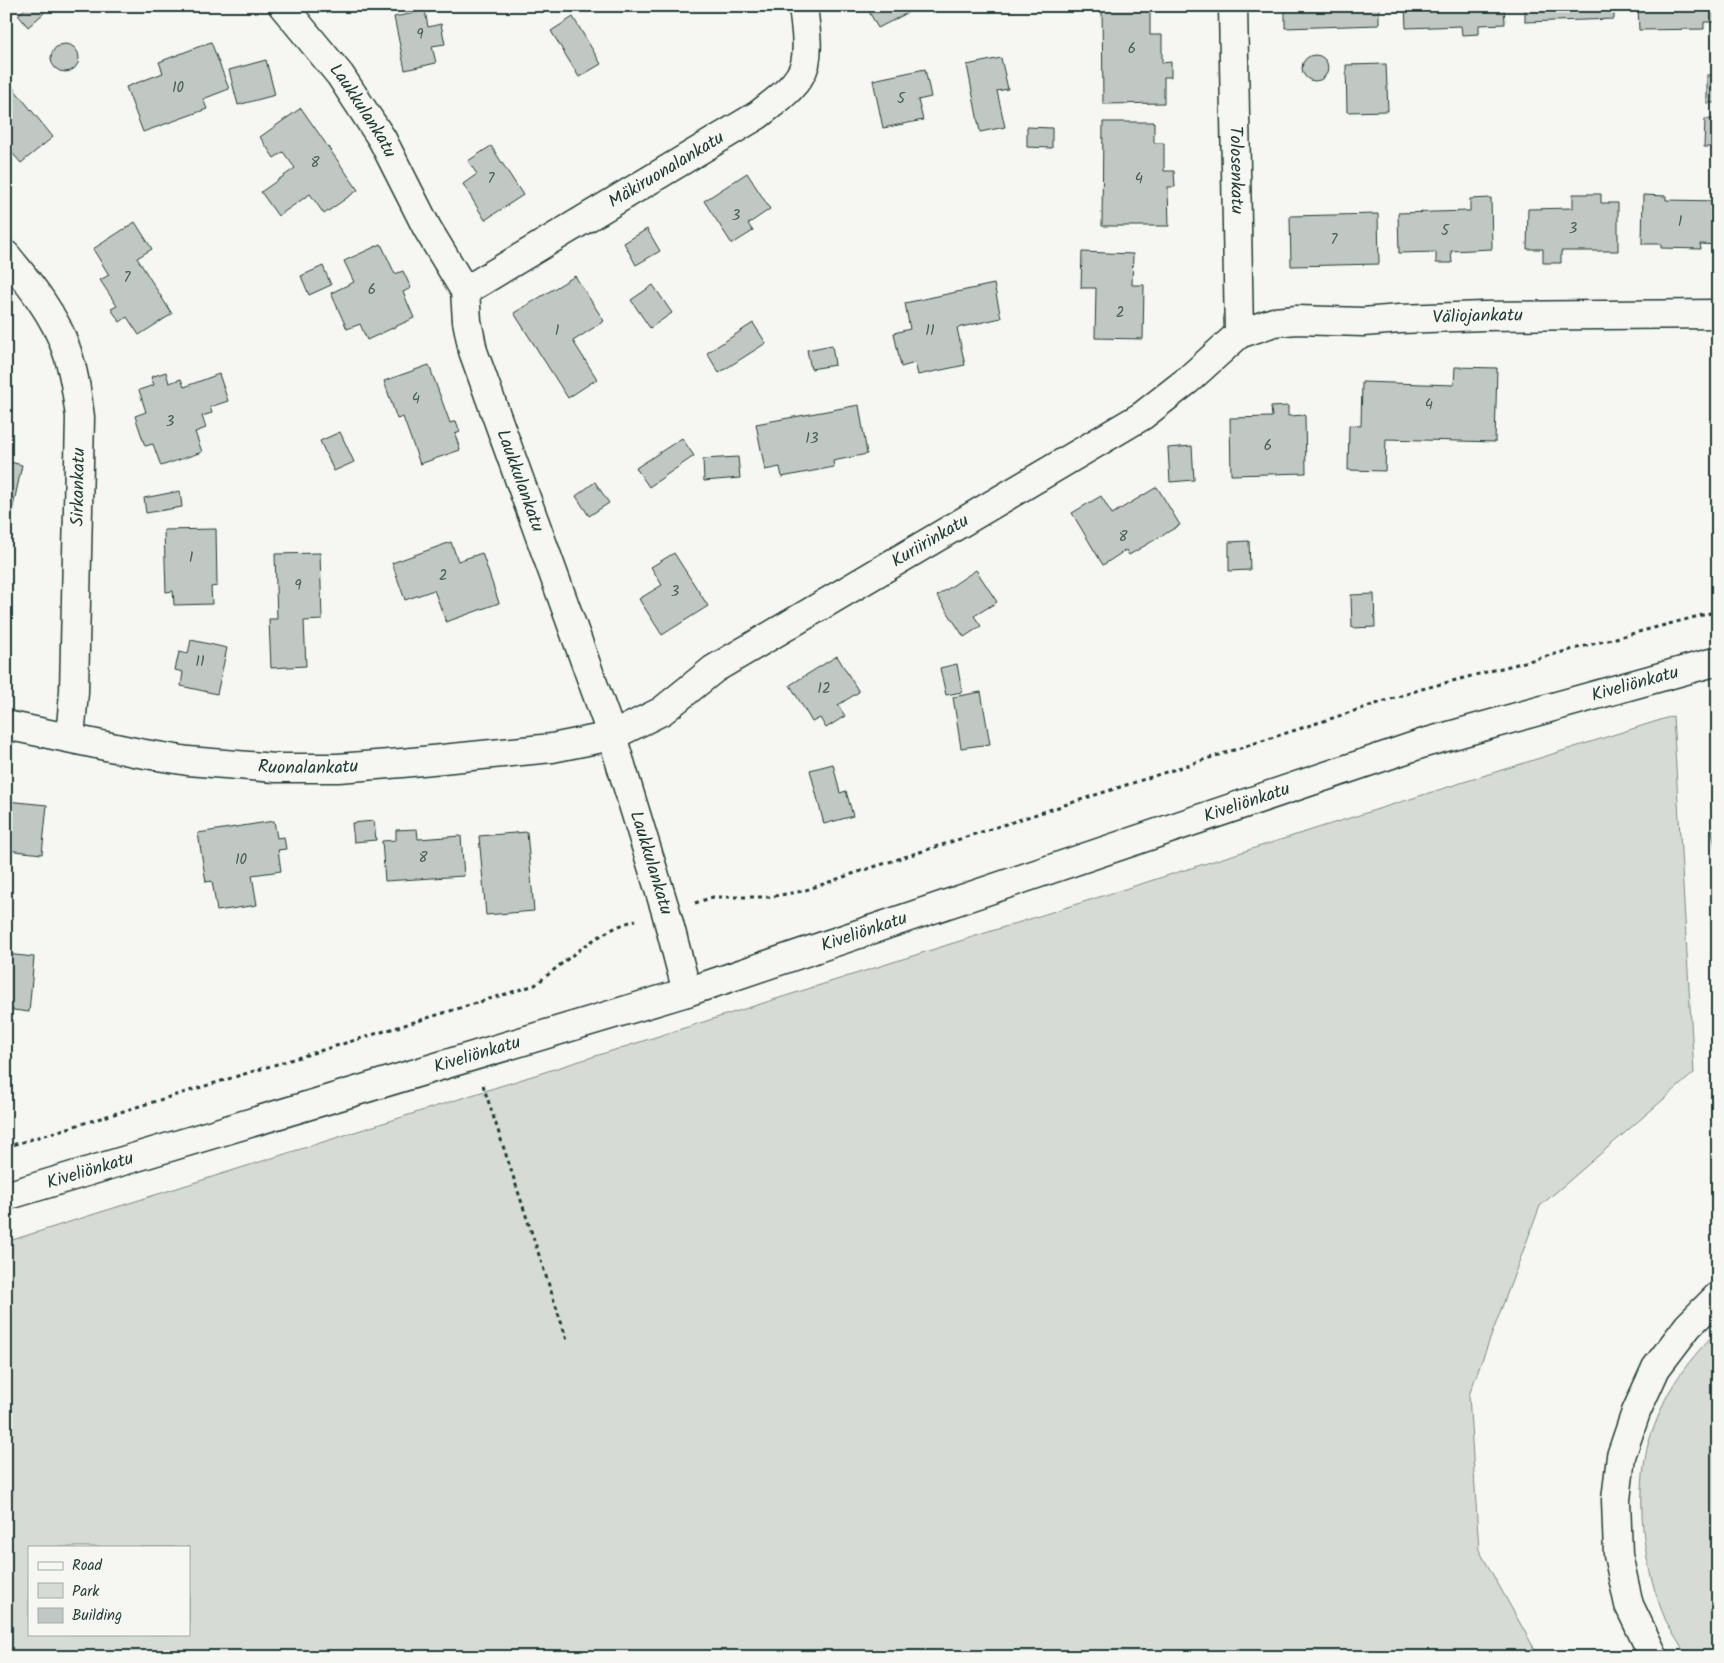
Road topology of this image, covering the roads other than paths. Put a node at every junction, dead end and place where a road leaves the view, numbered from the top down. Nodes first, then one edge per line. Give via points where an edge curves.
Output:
1 (282, 6) edge
2 (803, 6) edge
3 (1233, 6) edge
4 (6, 255) edge
5 (465, 291) junction
6 (1718, 314) edge
7 (1239, 334) junction
8 (1718, 661) edge
9 (6, 726) edge
10 (612, 736) junction
11 (70, 738) junction
12 (687, 992) junction
13 (6, 1196) edge
14 (1718, 1296) edge
15 (1654, 1657) edge

1 - 5 main road, Laukkulankatu via 340,75 382,139 427,228
2 - 5 main road, Mäkiruonalankatu via 806,33 804,66 795,81 758,115
3 - 7 main road, Tolosenkatu
4 - 11 main road, Sirkankatu via 51,317 66,348 80,417 74,692
5 - 10 main road, Laukkulankatu via 473,351
6 - 7 main road, Väliojankatu via 1451,317 1348,322 1297,320 1274,322
7 - 10 main road, Kuriirinkatu via 1142,416 714,669 662,711
8 - 12 main road, Kiveliönkatu via 1424,743
9 - 11 main road, Ruonalankatu
10 - 11 main road, Ruonalankatu via 519,752 338,768 275,768 188,761
10 - 12 main road, Laukkulankatu
12 - 13 main road, Kiveliönkatu
14 - 15 main road via 1688,1326 1656,1368 1621,1456 1616,1500 1618,1555 1629,1605

